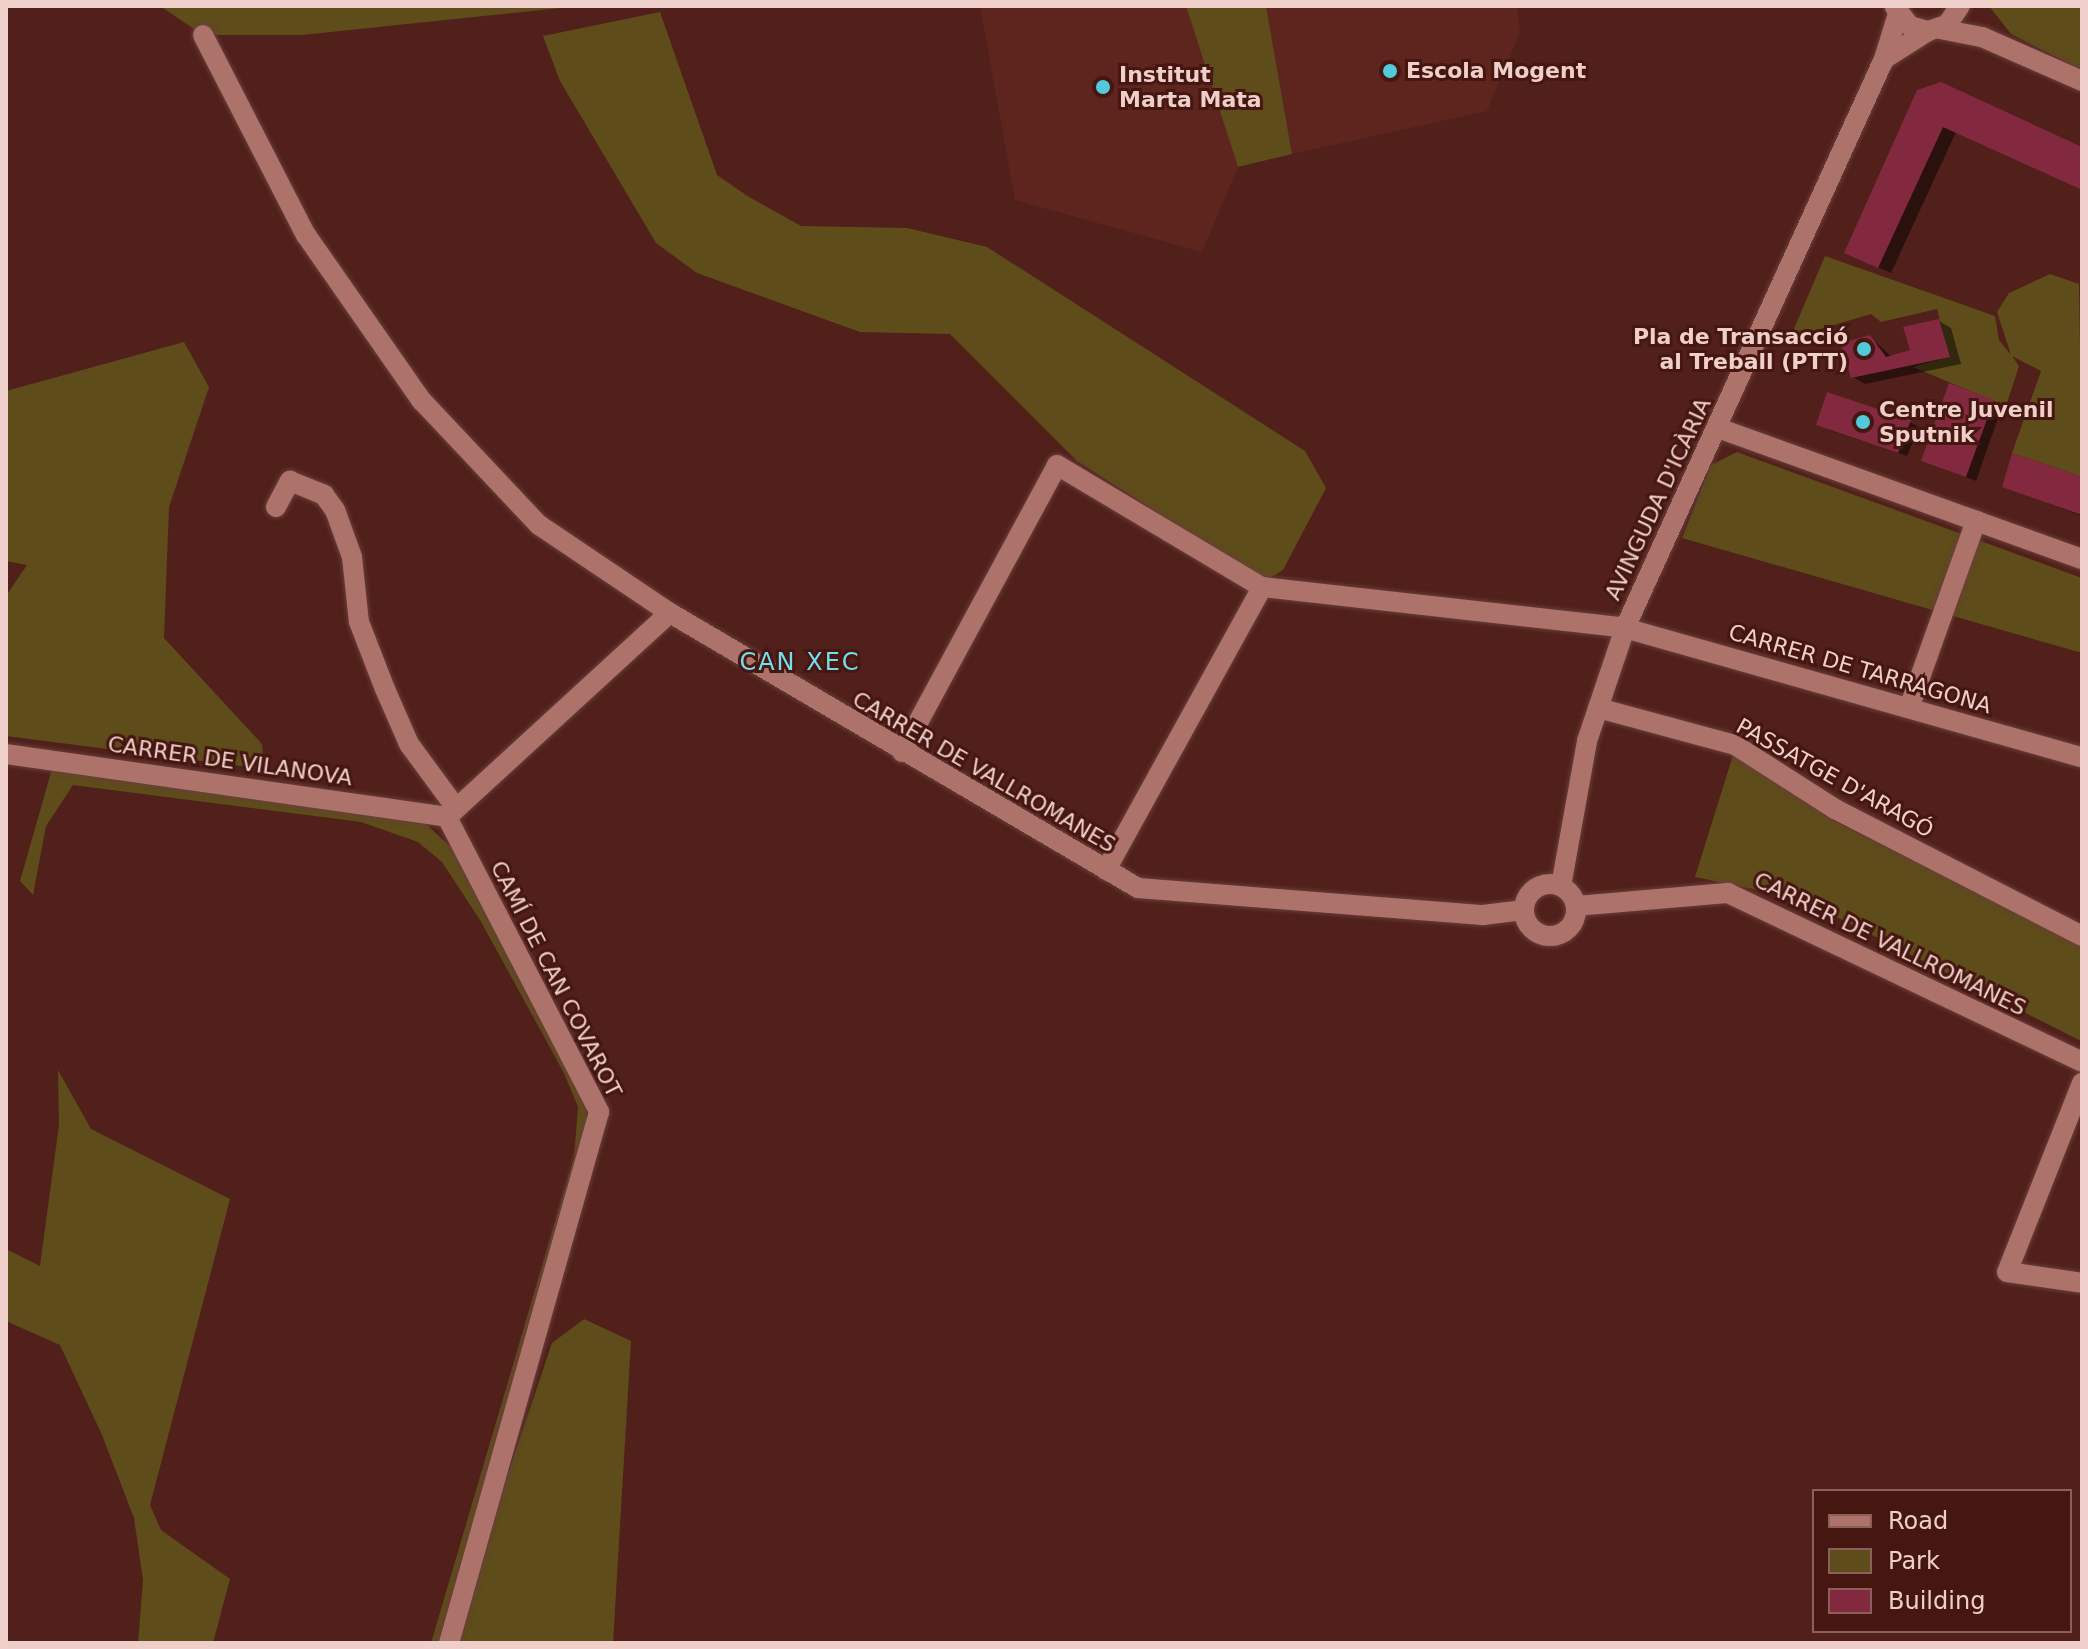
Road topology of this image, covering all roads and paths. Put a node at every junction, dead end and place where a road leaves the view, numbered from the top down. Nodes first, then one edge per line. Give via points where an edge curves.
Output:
1 (1962, 6) edge
2 (1896, 10) edge
3 (1934, 30) junction
4 (203, 35) dead end
5 (1982, 37) junction
6 (1884, 59) junction
7 (2082, 81) edge
8 (1718, 428) junction
9 (276, 507) dead end
10 (1976, 521) junction
11 (2082, 559) edge
12 (1262, 587) junction
13 (670, 613) junction
14 (1625, 628) junction
15 (1598, 708) junction
16 (1909, 708) junction
17 (902, 752) junction
18 (6, 754) edge
19 (2082, 757) edge
20 (451, 812) junction
21 (1106, 870) junction
22 (1561, 886) junction
23 (1576, 906) junction
24 (1523, 910) junction
25 (2082, 936) edge
26 (2082, 1062) edge
27 (2082, 1083) edge
28 (2082, 1283) edge
29 (449, 1643) edge

1 - 3 street
1 - 5 street
2 - 3 street
2 - 6 street, AVINGUDA D'ICÀRIA
3 - 5 street
3 - 6 street
4 - 13 street, CARRER DE VALLROMANES via 306,235 422,401 539,525
5 - 7 street
6 - 8 street, AVINGUDA D'ICÀRIA
8 - 10 street
8 - 14 street, AVINGUDA D'ICÀRIA
9 - 20 street, CAMÍ DE CAN COVAROT via 290,481 324,495 335,510 352,557 359,622 389,701
10 - 11 street
10 - 16 street
12 - 14 street, CARRER DE TARRAGONA
12 - 17 street via 1057,465
12 - 21 street
13 - 17 street, CARRER DE VALLROMANES
13 - 20 street
14 - 15 street, AVINGUDA D'ICÀRIA
14 - 16 street, CARRER DE TARRAGONA
15 - 22 street, AVINGUDA D'ICÀRIA
15 - 25 street, PASSATGE D'ARAGÓ via 1735,745 1835,809
16 - 19 street, CARRER DE TARRAGONA
17 - 21 street, CARRER DE VALLROMANES
18 - 20 street, CARRER DE VILANOVA
20 - 29 street, CAMÍ DE CAN COVAROT via 599,1112
21 - 24 street, CARRER DE VALLROMANES via 1138,888 1483,915
22 - 23 street
22 - 24 street via 1536,888
23 - 24 street via 1568,930 1552,937 1528,926
23 - 26 street, CARRER DE VALLROMANES via 1728,893
27 - 28 street via 2007,1272

